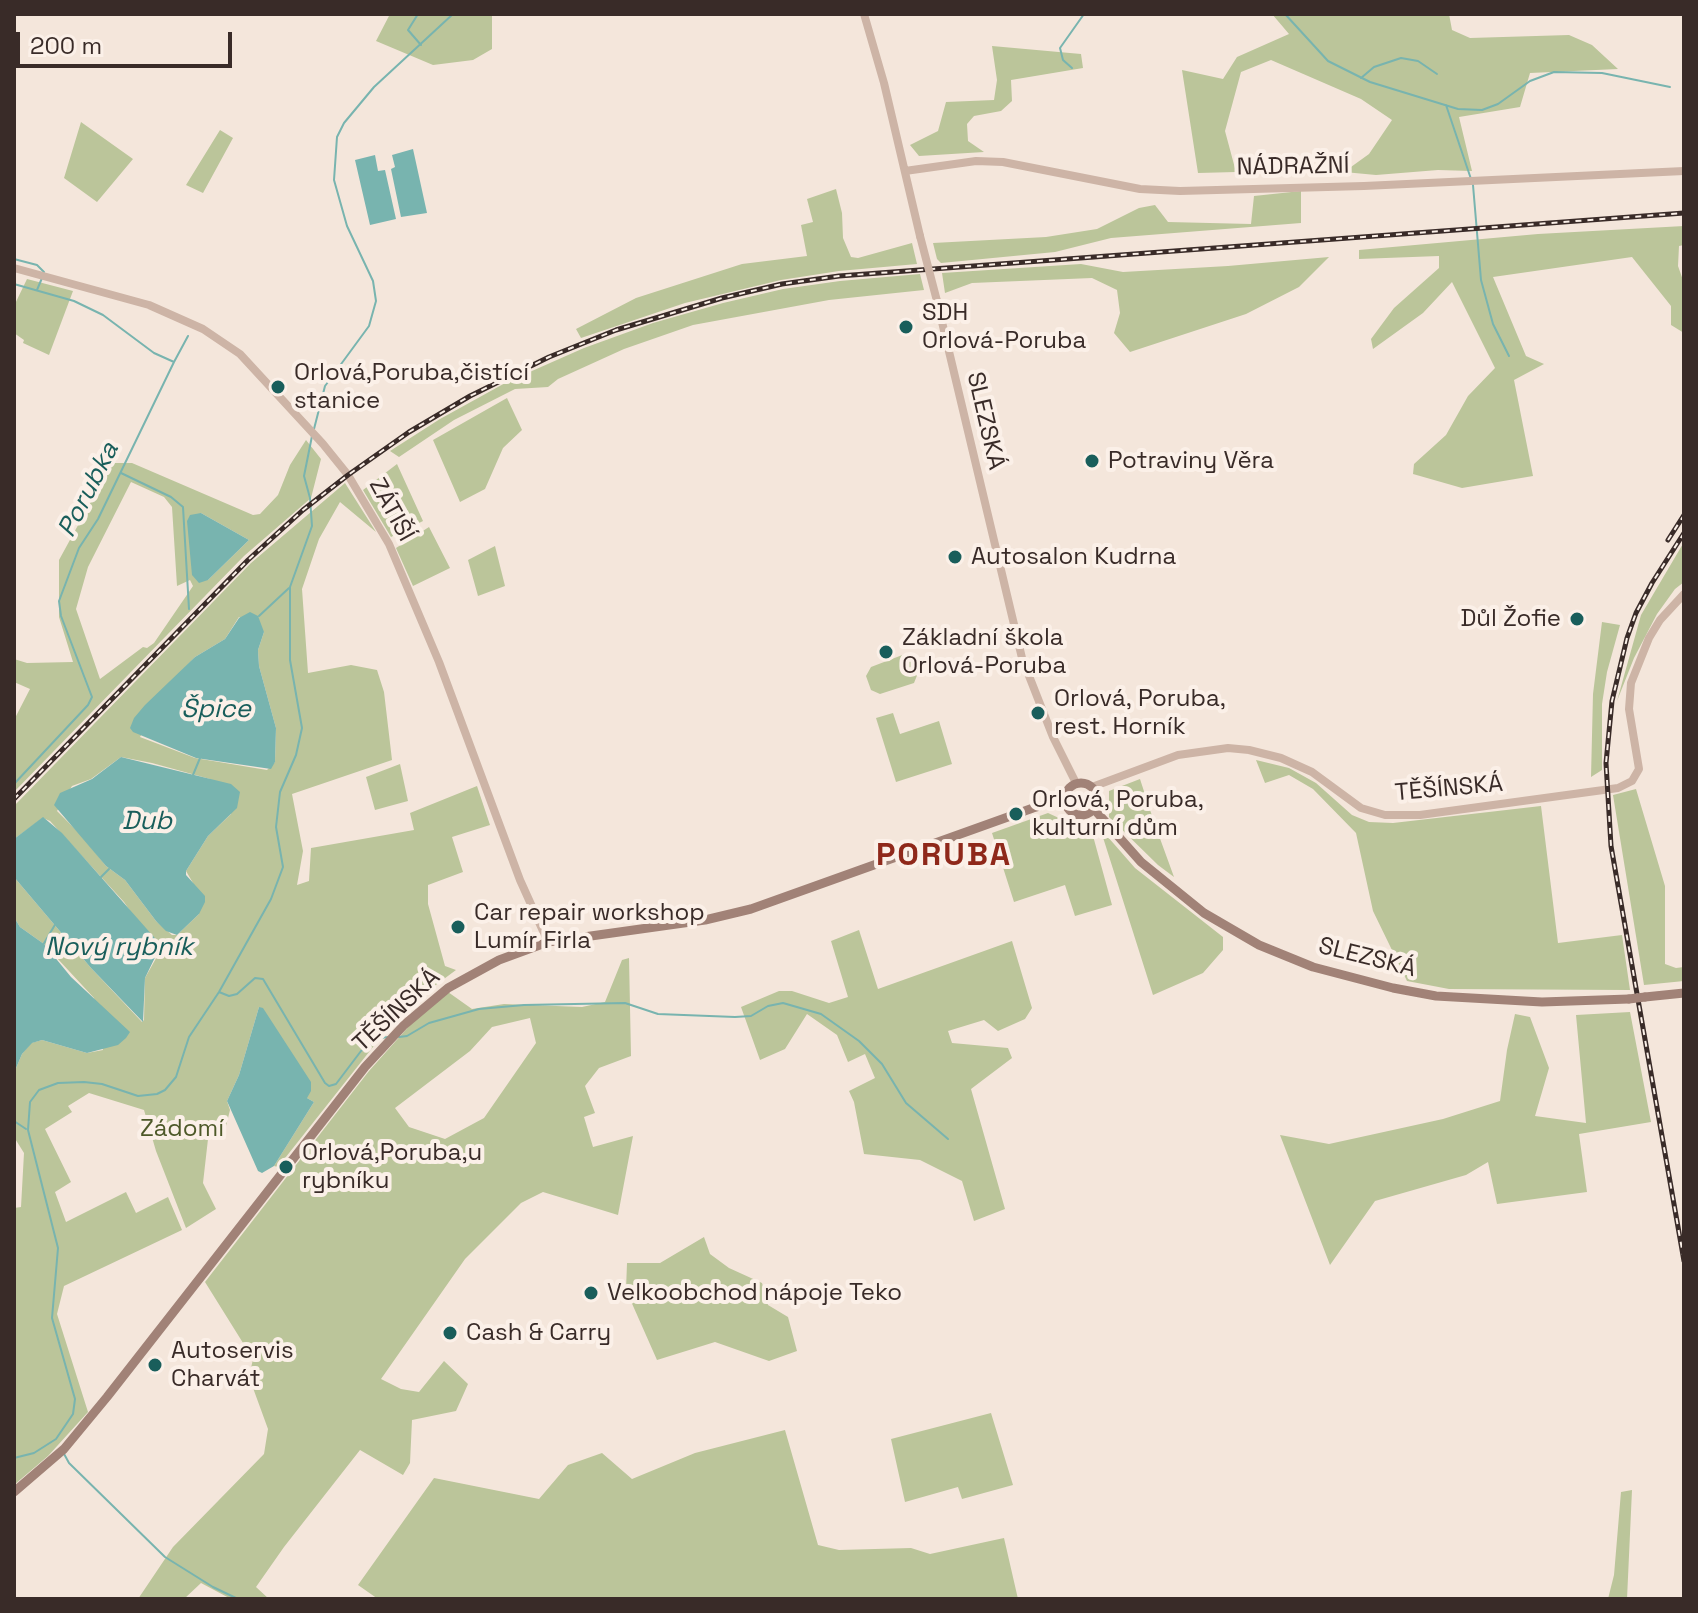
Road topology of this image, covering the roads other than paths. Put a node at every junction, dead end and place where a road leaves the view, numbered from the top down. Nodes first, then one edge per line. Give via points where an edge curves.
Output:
1 (864, 14) edge
2 (905, 171) junction
3 (1684, 171) edge
4 (14, 268) edge
5 (1684, 594) edge
6 (1076, 783) junction
7 (1092, 787) junction
8 (1065, 799) junction
9 (1094, 809) junction
10 (548, 942) junction
11 (1684, 993) edge
12 (14, 1492) edge

1 - 2 street, SLEZSKÁ
2 - 3 street, NÁDRAŽNÍ via 1003,162 1140,189 1180,191
2 - 6 street, SLEZSKÁ, bridge via 1022,658
4 - 10 street, ZÁTIŠÍ via 149,305 203,329 240,354 348,475 389,544
5 - 7 street, TĚŠÍNSKÁ via 1649,638 1631,683 1629,709 1640,761 1636,776 1626,785 1420,815 1385,815 1361,808 1312,772 1281,758 1228,748 1178,755
6 - 7 main road
6 - 8 main road
7 - 9 main road
8 - 9 main road via 1076,814
8 - 10 main road, TĚŠÍNSKÁ via 751,909
9 - 11 main road, SLEZSKÁ, bridge via 1141,862 1204,913 1259,945 1313,967 1436,996 1550,1002
10 - 12 main road, TĚŠÍNSKÁ via 469,976 404,1025 332,1107 150,1345 57,1455

